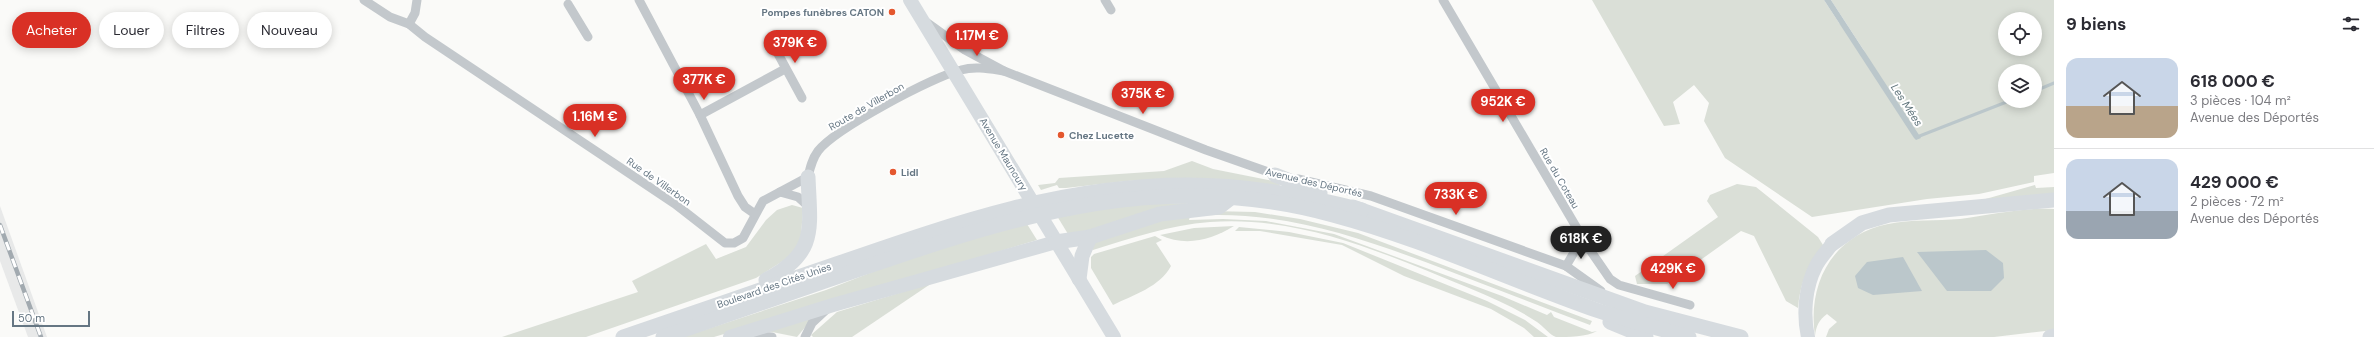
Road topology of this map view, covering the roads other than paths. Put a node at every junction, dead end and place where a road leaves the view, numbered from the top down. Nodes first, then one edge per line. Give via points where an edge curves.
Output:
1 (364, 0) edge
2 (417, 0) edge
3 (639, 0) edge
4 (910, 0) edge
5 (1105, 0) edge
6 (1442, 0) edge
7 (570, 1) edge
8 (1111, 10) dead end
9 (921, 19) junction
10 (409, 24) junction
11 (588, 37) dead end
12 (770, 39) dead end
13 (785, 69) junction
14 (1004, 71) junction
15 (954, 72) junction
16 (802, 98) dead end
17 (700, 115) junction
18 (1275, 175) junction
19 (808, 177) junction
20 (780, 192) junction
21 (1232, 197) junction
22 (2054, 200) edge
23 (810, 207) junction
24 (1362, 210) junction
25 (755, 214) junction
26 (1090, 237) junction
27 (1055, 240) junction
28 (1578, 244) junction
29 (1832, 244) joint
30 (1566, 266) junction
31 (1079, 279) junction
32 (833, 305) junction
33 (1690, 305) dead end
34 (714, 306) junction
35 (1611, 310) junction
36 (1631, 325) edge
37 (2054, 336) edge
38 (623, 337) edge
39 (663, 337) edge
40 (730, 337) edge
41 (772, 337) edge
42 (805, 337) edge
43 (1114, 337) edge
44 (1646, 337) edge
45 (1688, 337) edge
46 (1741, 337) edge
47 (1808, 337) edge
48 (2050, 337) edge

1 - 10 street, Rue de Villerbon via 390,17
2 - 10 street
3 - 17 street
4 - 9 main road, Avenue Maunoury
5 - 8 street
6 - 28 street, Rue du Coteau via 1578,230
7 - 11 street
9 - 14 street, Avenue des Déportés via 965,50
9 - 15 main road, Avenue Maunoury
10 - 25 street, Rue de Villerbon via 674,204 725,243 734,243 743,238
12 - 13 street
13 - 16 street
13 - 17 street
14 - 15 street, Avenue des Déportés via 974,68
14 - 18 street, Avenue des Déportés via 1068,98
15 - 19 street, Route de Villerbon via 863,118 834,136 818,152
15 - 27 main road, Avenue Maunoury
17 - 25 street via 738,196 745,207
18 - 24 highway
18 - 30 street, Avenue des Déportés via 1322,183 1371,196
19 - 20 street, Rue de Villerbon
19 - 23 highway
20 - 23 street via 798,197
20 - 25 street, Rue de Villerbon via 763,201
21 - 26 highway via 1219,207 1160,214
21 - 35 highway, Avenue des Déportés via 1332,214
21 - 39 highway, Boulevard des Cités Unies via 1162,196 1082,204 1017,219 916,250
22 - 29 highway via 1889,215 1862,223
23 - 34 highway via 808,242 800,257 785,270
24 - 34 highway, Boulevard des Cités Unies via 1271,190 1188,185 1105,190 1031,202 924,234
24 - 35 highway, Avenue des Déportés
26 - 27 highway
26 - 31 highway via 1082,256
27 - 31 main road, Avenue Maunoury
27 - 32 main road
28 - 30 street
28 - 33 street via 1590,250 1610,279 1619,285
29 - 47 main road via 1815,267 1808,291 1805,309
30 - 35 street, Avenue des Déportés
31 - 43 main road, Avenue Maunoury
32 - 40 main road
32 - 42 street via 812,323
34 - 38 highway, Boulevard des Cités Unies
35 - 36 highway
35 - 36 highway, Avenue des Déportés
36 - 44 highway
36 - 45 highway, Avenue des Déportés
36 - 46 highway, Avenue des Déportés
37 - 48 highway
40 - 41 street

